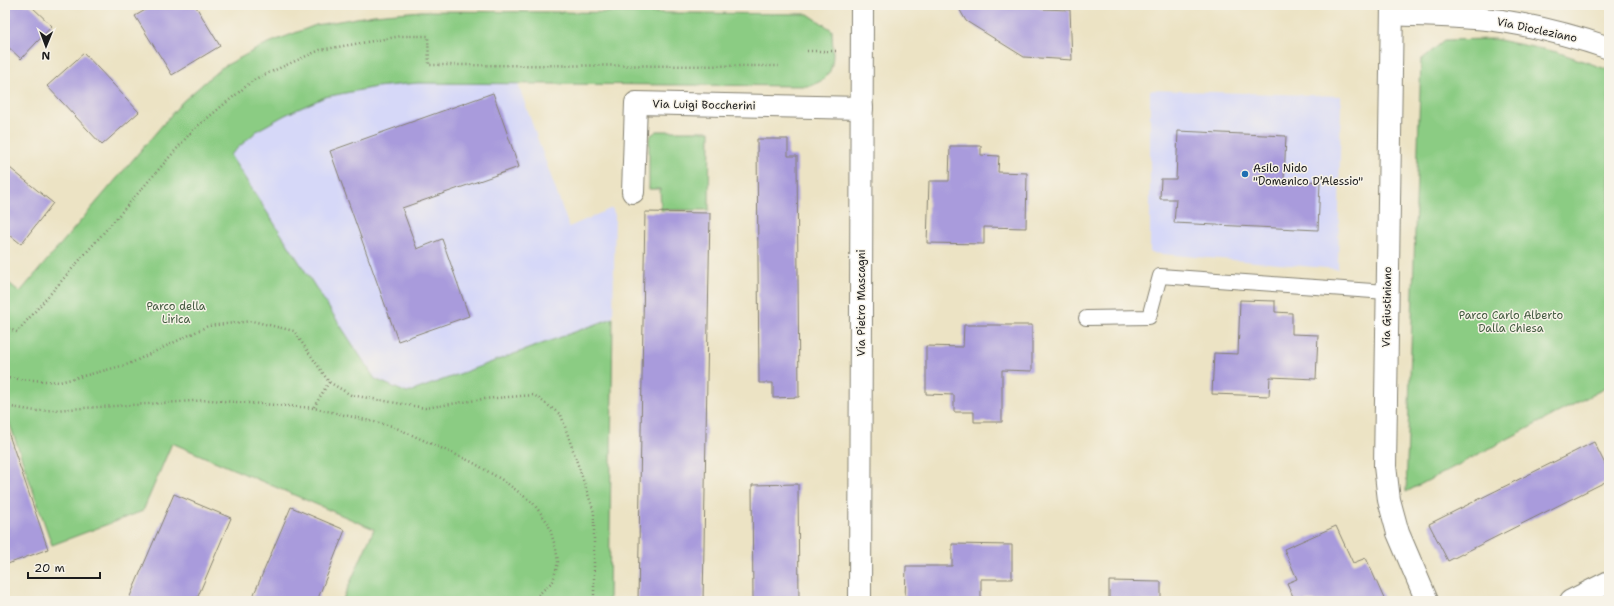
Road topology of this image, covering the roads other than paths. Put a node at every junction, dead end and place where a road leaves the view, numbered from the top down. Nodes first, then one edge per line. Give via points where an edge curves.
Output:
1 (862, 5) edge
2 (1392, 10) edge
3 (1609, 48) edge
4 (862, 108) junction
5 (633, 192) dead end
6 (1387, 292) junction
7 (1086, 318) dead end
8 (1609, 582) edge
9 (860, 601) edge
10 (1427, 601) edge
11 (1571, 601) edge

1 - 4 street, Via Pietro Mascagni
2 - 3 street, Via Diocleziano via 1502,22 1546,30
2 - 6 street, Via Giustiniano
4 - 5 street, Via Luigi Boccherini via 636,103
4 - 9 street, Via Pietro Mascagni
6 - 7 lane via 1160,276 1149,316
6 - 10 street, Via Giustiniano via 1385,441 1388,490 1398,533
8 - 11 street

